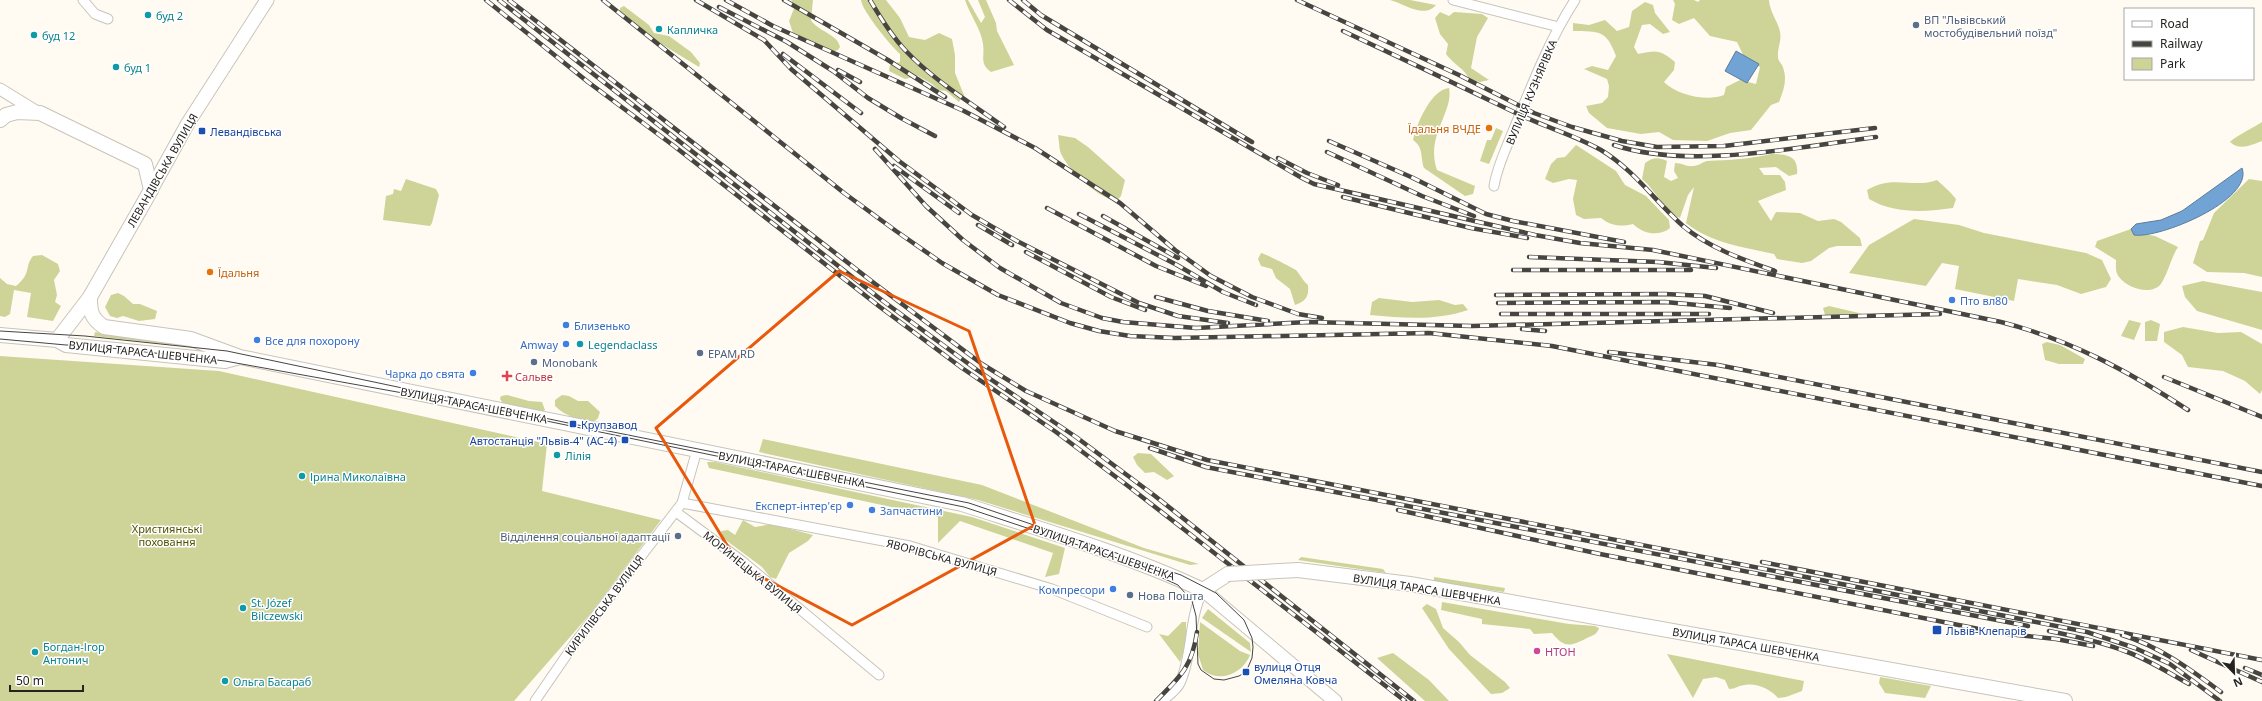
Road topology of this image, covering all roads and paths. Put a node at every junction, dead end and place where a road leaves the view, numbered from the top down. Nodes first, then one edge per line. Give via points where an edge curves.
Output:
1 (83, 0) edge
2 (267, 0) edge
3 (1453, 0) edge
4 (1575, 0) edge
5 (108, 19) dead end
6 (1558, 27) junction
7 (0, 89) edge
8 (40, 113) junction
9 (0, 120) edge
10 (172, 150) junction
11 (145, 164) junction
12 (1494, 186) dead end
13 (151, 190) junction
14 (90, 297) junction
15 (0, 335) edge
16 (58, 340) junction
17 (240, 358) junction
18 (697, 450) junction
19 (682, 503) junction
20 (676, 512) junction
21 (1203, 590) junction
22 (1147, 627) dead end
23 (879, 675) dead end
24 (535, 701) edge
25 (1162, 701) edge
26 (1335, 701) edge
27 (2065, 701) edge

1 - 5 street via 95,14
2 - 10 main road, ЛЕВАНДІВСЬКА ВУЛИЦЯ
3 - 6 street
4 - 6 street, ВУЛИЦЯ КУЗНЯРІВКА
6 - 12 street, ВУЛИЦЯ КУЗНЯРІВКА via 1519,115
7 - 8 street
8 - 9 main road via 17,112
8 - 11 main road
10 - 11 main road via 161,159
10 - 13 main road, ЛЕВАНДІВСЬКА ВУЛИЦЯ
11 - 13 main road
13 - 14 main road, ЛЕВАНДІВСЬКА ВУЛИЦЯ
14 - 16 main road, ЛЕВАНДІВСЬКА ВУЛИЦЯ
14 - 17 main road, ВУЛИЦЯ ТАРАСА ШЕВЧЕНКА via 90,312 95,321 104,327 191,338
15 - 16 main road, ВУЛИЦЯ ТАРАСА ШЕВЧЕНКА
16 - 17 main road, ВУЛИЦЯ ТАРАСА ШЕВЧЕНКА via 66,345 210,359
17 - 18 main road, ВУЛИЦЯ ТАРАСА ШЕВЧЕНКА
18 - 19 street
18 - 21 main road, ВУЛИЦЯ ТАРАСА ШЕВЧЕНКА via 962,504 1078,542
19 - 20 street
19 - 22 street, ЯВОРІВСЬКА ВУЛИЦЯ via 910,546 1052,589
20 - 23 street, МОРИНЕЦЬКА ВУЛИЦЯ via 742,561
20 - 24 street, КИРИЛІВСЬКА ВУЛИЦЯ via 576,640
21 - 25 street via 1195,606 1180,684
21 - 26 main road
21 - 27 main road, ВУЛИЦЯ ТАРАСА ШЕВЧЕНКА, bridge via 1228,574 1298,570 1410,584

